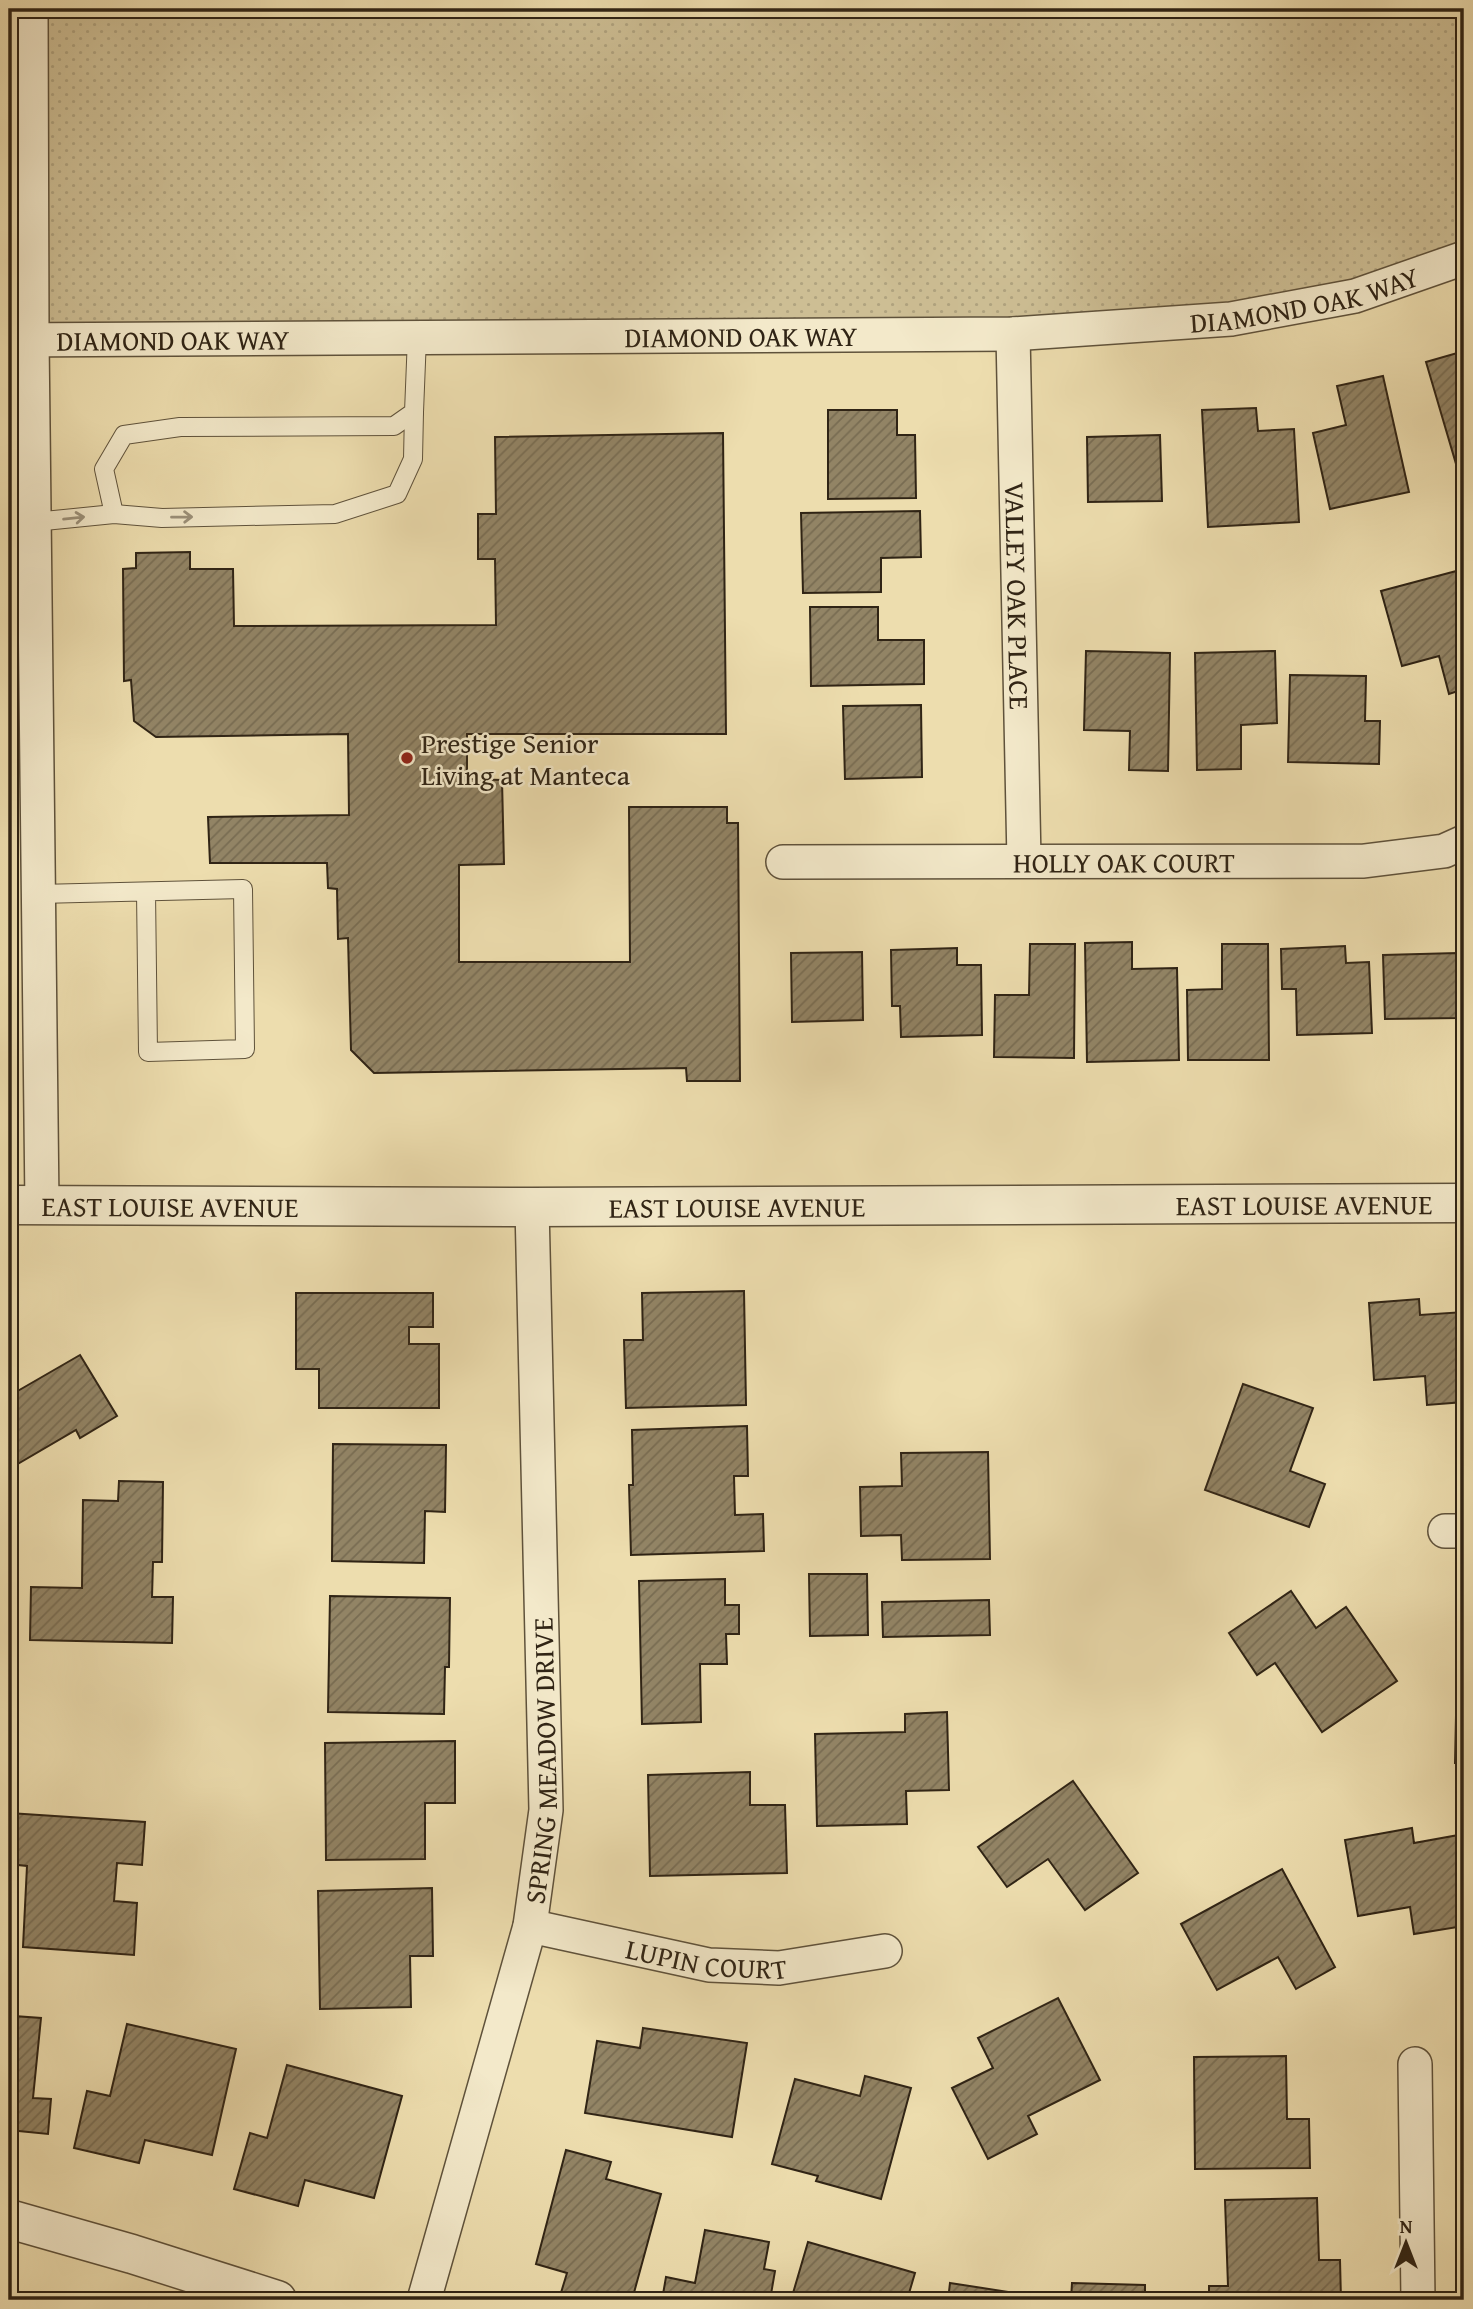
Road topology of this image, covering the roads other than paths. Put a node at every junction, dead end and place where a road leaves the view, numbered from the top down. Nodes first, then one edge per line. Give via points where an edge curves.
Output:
1 (31, 9) edge
2 (1464, 258) edge
3 (1013, 334) junction
4 (417, 337) junction
5 (21, 339) edge
6 (414, 412) junction
7 (114, 514) junction
8 (34, 522) junction
9 (1464, 842) edge
10 (1024, 860) junction
11 (783, 862) dead end
12 (146, 892) junction
13 (39, 894) junction
14 (1464, 1203) edge
15 (26, 1205) edge
16 (533, 1207) junction
17 (530, 1926) junction
18 (885, 1951) dead end
19 (1415, 2064) dead end
20 (9, 2219) edge
21 (277, 2300) edge
22 (424, 2300) edge
23 (1418, 2300) edge

1 - 5 street
2 - 3 street, DIAMOND OAK WAY via 1355,296 1231,319
3 - 4 street, DIAMOND OAK WAY
3 - 10 street, VALLEY OAK PLACE
4 - 5 street, DIAMOND OAK WAY
4 - 6 lane
5 - 8 street
7 -> 6 lane via 162,518 335,514 397,494 413,459
6 - 7 lane via 394,426 180,427 124,435 104,469
8 -> 7 lane
8 - 13 street
9 - 10 street, HOLLY OAK COURT via 1444,851 1364,860
10 - 11 street, HOLLY OAK COURT
12 - 12 lane via 243,889 245,1049 148,1052
12 - 13 lane
13 - 15 street
14 - 16 street, EAST LOUISE AVENUE
15 - 16 street, EAST LOUISE AVENUE
16 - 17 street, SPRING MEADOW DRIVE via 546,1810
17 - 18 street, LUPIN COURT via 709,1965 779,1968
17 - 22 street, SPRING MEADOW DRIVE
19 - 23 street
20 - 21 street

